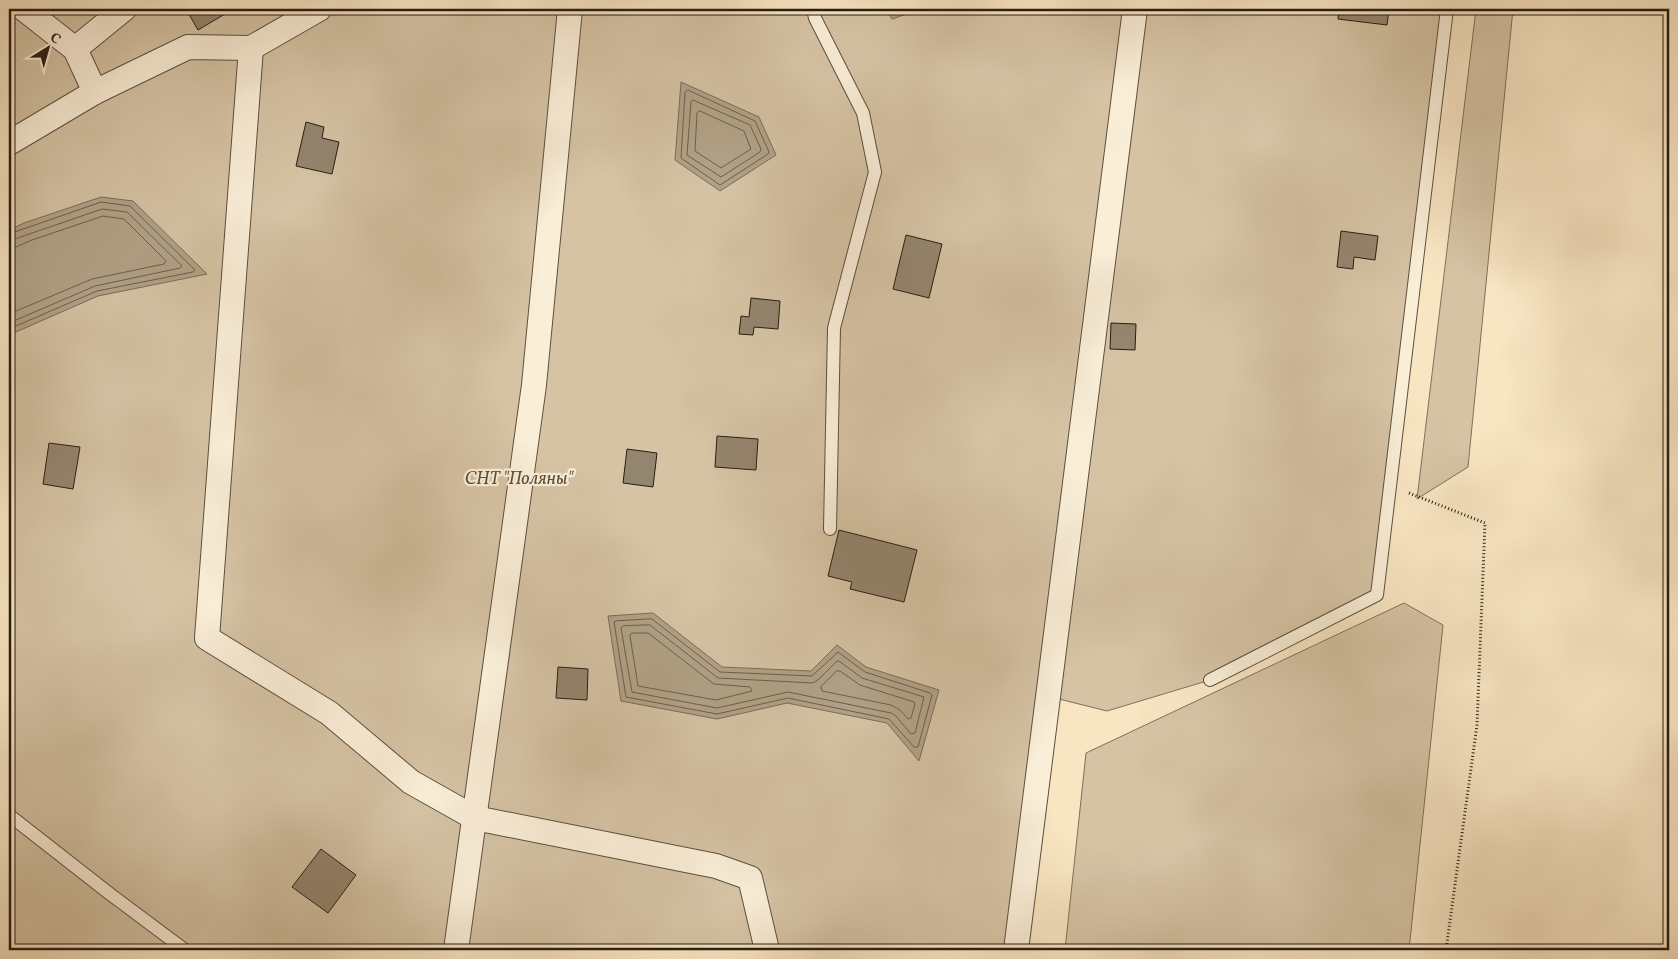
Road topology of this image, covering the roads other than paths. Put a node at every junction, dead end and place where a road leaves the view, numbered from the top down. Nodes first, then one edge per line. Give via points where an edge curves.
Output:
1 (124, 9) edge
2 (319, 9) edge
3 (570, 9) edge
4 (813, 9) edge
5 (1135, 9) edge
6 (1447, 9) edge
7 (30, 11) edge
8 (251, 48) junction
9 (75, 49) junction
10 (95, 92) junction
11 (9, 143) edge
12 (830, 529) dead end
13 (1210, 680) dead end
14 (9, 815) edge
15 (475, 818) junction
16 (185, 950) edge
17 (456, 950) edge
18 (767, 950) edge
19 (1016, 950) edge

1 - 9 street
2 - 8 street
3 - 15 street via 534,385
4 - 12 lane via 863,113 875,172 834,328
5 - 19 street
6 - 13 lane via 1377,595
7 - 9 street
8 - 10 street via 188,47
8 - 15 street via 207,638 329,713 411,782
9 - 10 street
10 - 11 street
14 - 16 lane
15 - 17 street
15 - 18 street via 716,866 750,878

